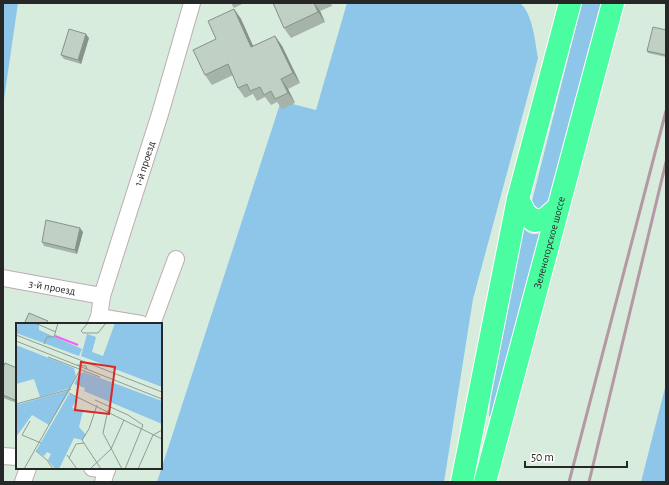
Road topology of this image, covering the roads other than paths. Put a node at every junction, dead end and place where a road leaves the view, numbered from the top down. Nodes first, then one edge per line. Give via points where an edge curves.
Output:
1 (192, 3) edge
2 (570, 3) edge
3 (613, 3) edge
4 (518, 199) junction
5 (558, 208) junction
6 (176, 259) dead end
7 (3, 278) edge
8 (102, 296) junction
9 (97, 320) edge
10 (130, 323) edge
11 (152, 323) edge
12 (3, 456) edge
13 (16, 458) edge
14 (28, 469) edge
15 (23, 482) edge
16 (462, 482) edge
17 (485, 482) edge

1 - 8 street, 1-й проезд via 160,114
2 - 4 main road
3 - 5 main road, Зеленогорское шоссе
4 - 5 main road via 525,213 534,221 545,220
4 - 16 main road
5 - 17 main road, Зеленогорское шоссе
6 - 11 street
7 - 8 street, 3-й проезд
8 - 9 street, 1-й проезд
9 - 10 street
12 - 13 street
14 - 15 street

